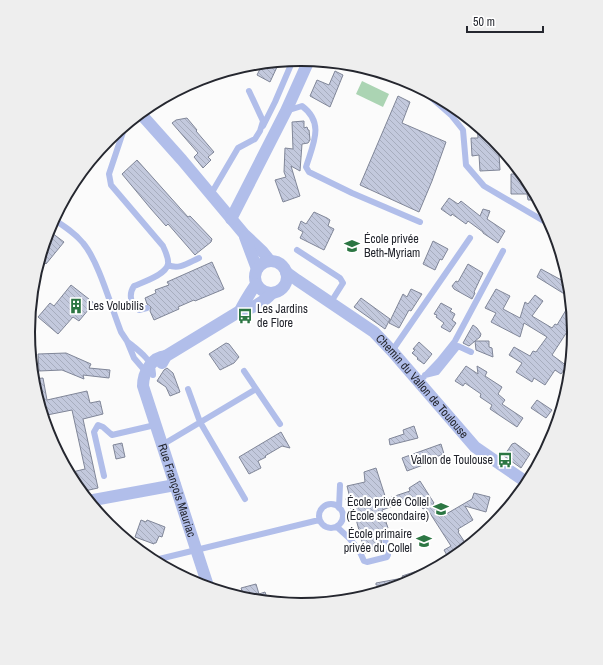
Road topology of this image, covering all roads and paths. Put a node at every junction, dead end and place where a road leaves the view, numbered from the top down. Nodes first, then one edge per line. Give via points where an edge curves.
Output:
1 (306, 66) edge
2 (290, 67) edge
3 (249, 91) dead end
4 (439, 104) edge
5 (286, 112) junction
6 (455, 114) edge
7 (451, 115) junction
8 (144, 117) edge
9 (260, 130) junction
10 (122, 136) edge
11 (211, 194) junction
12 (231, 219) junction
13 (544, 221) edge
14 (420, 222) dead end
15 (59, 223) edge
16 (244, 234) junction
17 (470, 238) dead end
18 (297, 250) dead end
19 (503, 251) dead end
20 (199, 258) dead end
21 (270, 261) junction
22 (168, 265) junction
23 (257, 269) junction
24 (286, 272) junction
25 (256, 284) junction
26 (314, 291) junction
27 (276, 292) junction
28 (331, 302) junction
29 (147, 308) dead end
30 (240, 311) junction
31 (392, 351) junction
32 (472, 352) dead end
33 (150, 371) junction
34 (244, 371) dead end
35 (422, 379) junction
36 (188, 389) dead end
37 (256, 390) junction
38 (200, 422) junction
39 (280, 424) dead end
40 (155, 425) junction
41 (162, 445) junction
42 (104, 476) dead end
43 (523, 480) edge
44 (175, 484) junction
45 (340, 485) dead end
46 (245, 499) dead end
47 (94, 500) edge
48 (339, 508) junction
49 (320, 520) junction
50 (337, 527) junction
51 (384, 533) dead end
52 (197, 550) junction
53 (161, 559) edge
54 (207, 582) edge

1 - 5 street
2 - 9 lane
3 - 9 lane via 262,121
4 - 7 lane
5 - 12 street
5 - 14 lane via 302,106 309,111 314,120 317,131 306,167 309,172
6 - 7 lane
7 - 13 lane via 463,130 466,166 484,186
8 - 11 street
9 - 11 lane via 255,139 238,148
10 - 22 lane via 109,174 111,185 163,246
11 - 12 street
12 - 16 street
15 - 33 lane via 83,243 95,264 121,332 140,352
16 - 21 street
16 - 23 street
17 - 31 lane
18 - 28 lane via 340,278 343,283
19 - 35 lane via 455,341
20 - 22 lane via 174,268
21 - 23 street
21 - 24 street via 280,264
22 - 29 lane via 164,271 134,286 132,290 130,297 134,307 139,310
23 - 25 street
24 - 26 street, Chemin du Vallon de Toulouse
24 - 27 street via 287,281
25 - 27 street via 262,291
25 - 30 street, Rue François Mauriac
26 - 27 street
26 - 28 street, Chemin du Vallon de Toulouse
27 - 30 street, Rue François Mauriac via 252,307
28 - 31 street, Chemin du Vallon de Toulouse via 374,332
30 - 33 street, Rue François Mauriac via 166,356
31 - 35 street, Chemin du Vallon de Toulouse
32 - 35 lane via 458,346 437,372
33 - 40 street, Rue François Mauriac via 146,392
34 - 37 lane
35 - 43 street, Chemin du Vallon de Toulouse via 475,447
36 - 38 lane
37 - 38 lane
37 - 39 lane
38 - 41 lane
38 - 46 lane
40 - 41 street, Rue François Mauriac
40 - 42 lane via 112,435 98,426 94,432
41 - 44 street, Rue François Mauriac
44 - 47 street
44 - 52 street, Rue François Mauriac
45 - 48 lane
48 - 49 lane via 331,505 324,507 319,515
48 - 50 lane via 343,516
49 - 50 lane via 326,528
49 - 52 lane
50 - 51 lane via 367,562 387,557
52 - 53 lane
52 - 54 street, Rue François Mauriac

